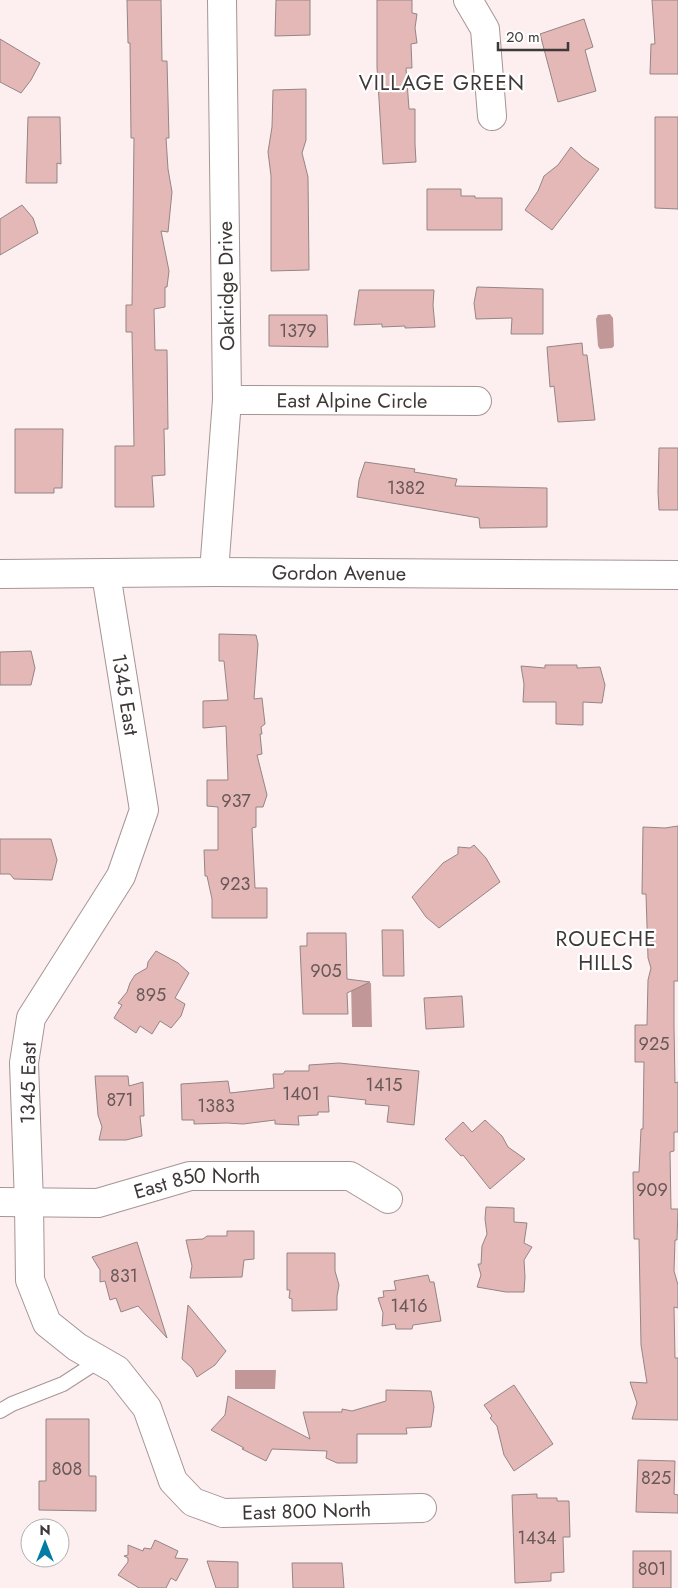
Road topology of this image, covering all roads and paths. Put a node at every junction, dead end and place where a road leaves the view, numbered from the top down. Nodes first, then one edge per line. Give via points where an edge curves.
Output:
1 (222, 0) edge
2 (468, 0) edge
3 (492, 116) dead end
4 (227, 400) junction
5 (476, 401) dead end
6 (214, 572) junction
7 (0, 574) edge
8 (106, 574) junction
9 (678, 575) edge
10 (388, 1199) dead end
11 (0, 1202) edge
12 (29, 1203) junction
13 (100, 1360) junction
14 (0, 1411) edge
15 (193, 1502) joint
16 (422, 1508) dead end

1 - 4 street, Oakridge Drive
2 - 3 street via 485,29
4 - 5 street, East Alpine Circle
4 - 6 street, Oakridge Drive
6 - 8 street, Gordon Avenue
6 - 9 street, Gordon Avenue
7 - 8 street, Gordon Avenue
8 - 12 street, 1345 East via 144,810 120,876 31,1018 24,1063
10 - 12 street, East 850 North via 350,1176 190,1176 98,1203
11 - 12 street, East 850 North
12 - 13 street, 1345 East via 30,1280 47,1323 77,1347
13 - 14 lane via 63,1384
13 - 15 street, 1345 East via 117,1370 147,1408 173,1481
15 - 16 street, East 800 North via 223,1513

